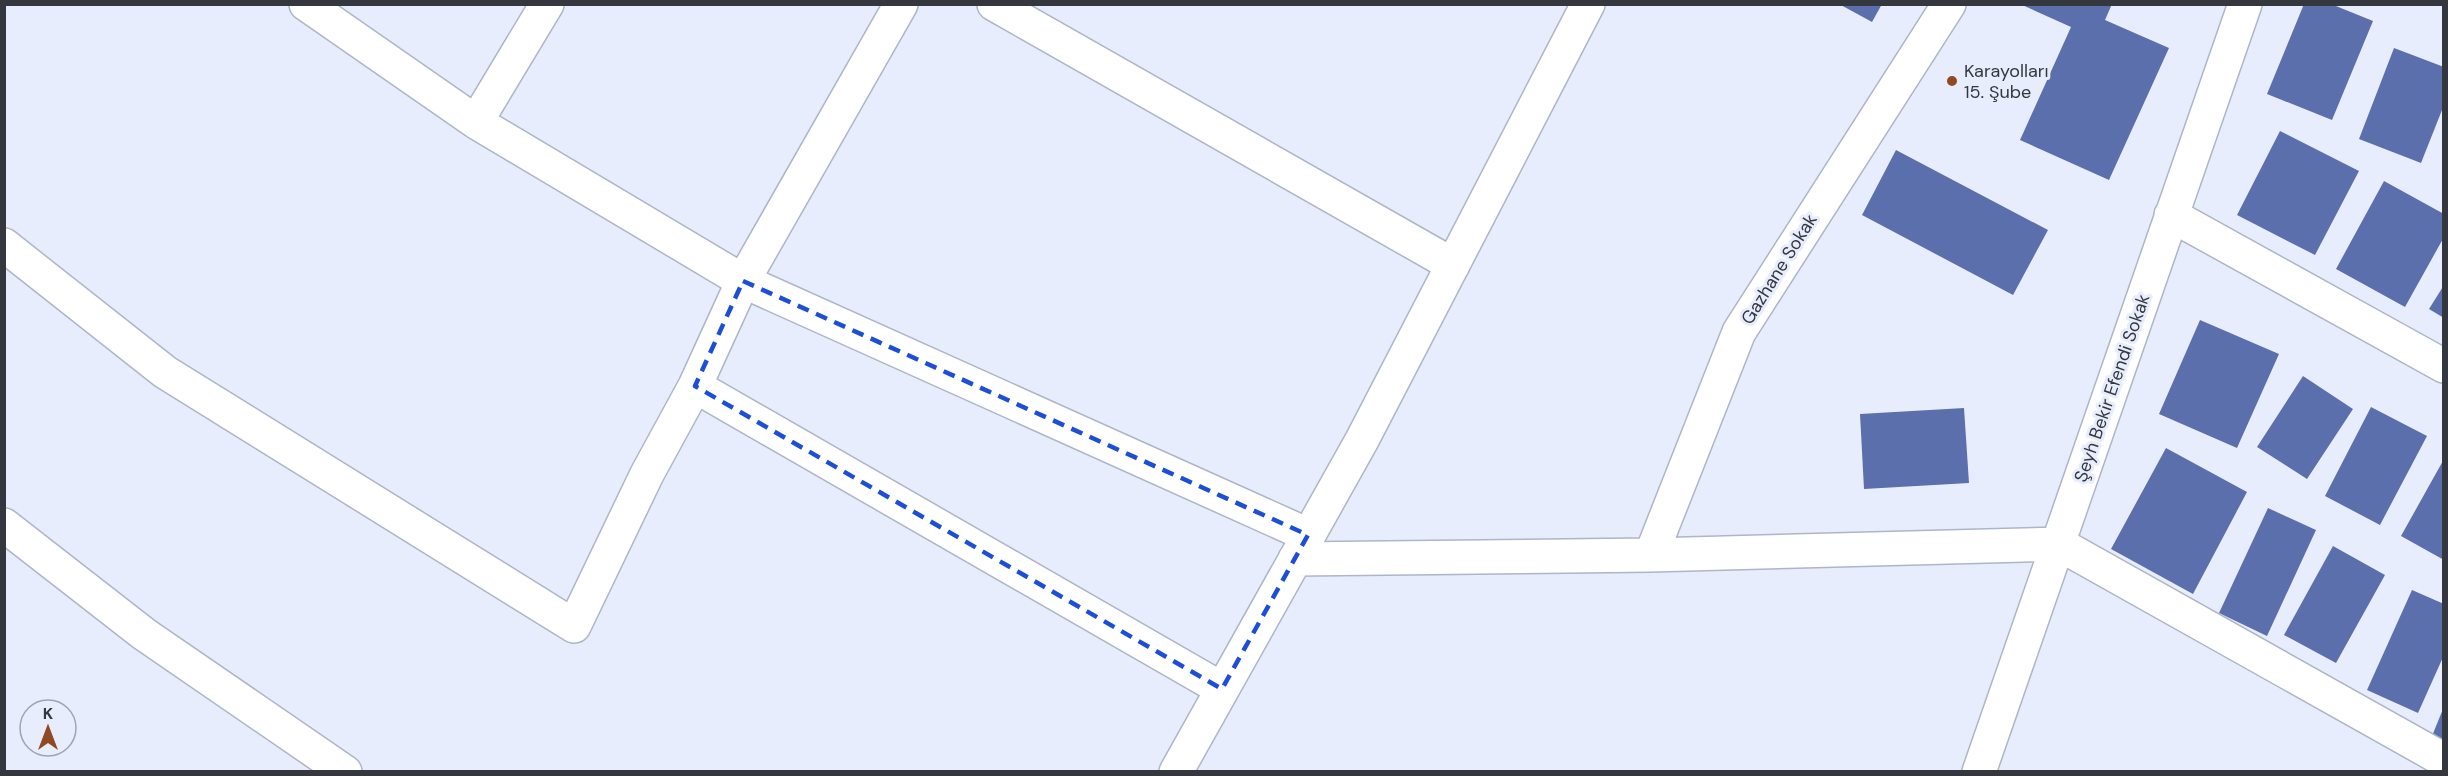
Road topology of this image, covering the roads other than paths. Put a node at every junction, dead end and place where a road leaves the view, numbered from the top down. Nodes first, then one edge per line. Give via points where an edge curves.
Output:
1 (306, 4) edge
2 (547, 4) edge
3 (901, 4) edge
4 (994, 4) edge
5 (1588, 4) edge
6 (1949, 4) edge
7 (2245, 4) edge
8 (476, 122) junction
9 (2171, 215) junction
10 (4, 245) edge
11 (1453, 265) junction
12 (743, 281) junction
13 (2444, 366) edge
14 (695, 386) junction
15 (4, 525) edge
16 (2059, 544) junction
17 (1302, 547) junction
18 (1651, 555) junction
19 (1222, 689) junction
20 (2444, 760) edge
21 (345, 771) edge
22 (1176, 771) edge
23 (1979, 771) edge

1 - 8 street
2 - 8 street
3 - 12 street
4 - 11 street
5 - 11 street
6 - 18 street, Gazhane Sokak via 1739,332
7 - 9 street, Şeyh Bekir Efendi Sokak
8 - 12 street
9 - 13 street
9 - 16 street, Şeyh Bekir Efendi Sokak
10 - 14 street via 165,372 574,626 647,474
11 - 17 street
12 - 14 street
12 - 17 street
14 - 19 street
15 - 21 street via 144,634
16 - 18 street
16 - 20 street
16 - 23 street, Şeyh Bekir Efendi Sokak
17 - 18 street
17 - 19 street
19 - 22 street

